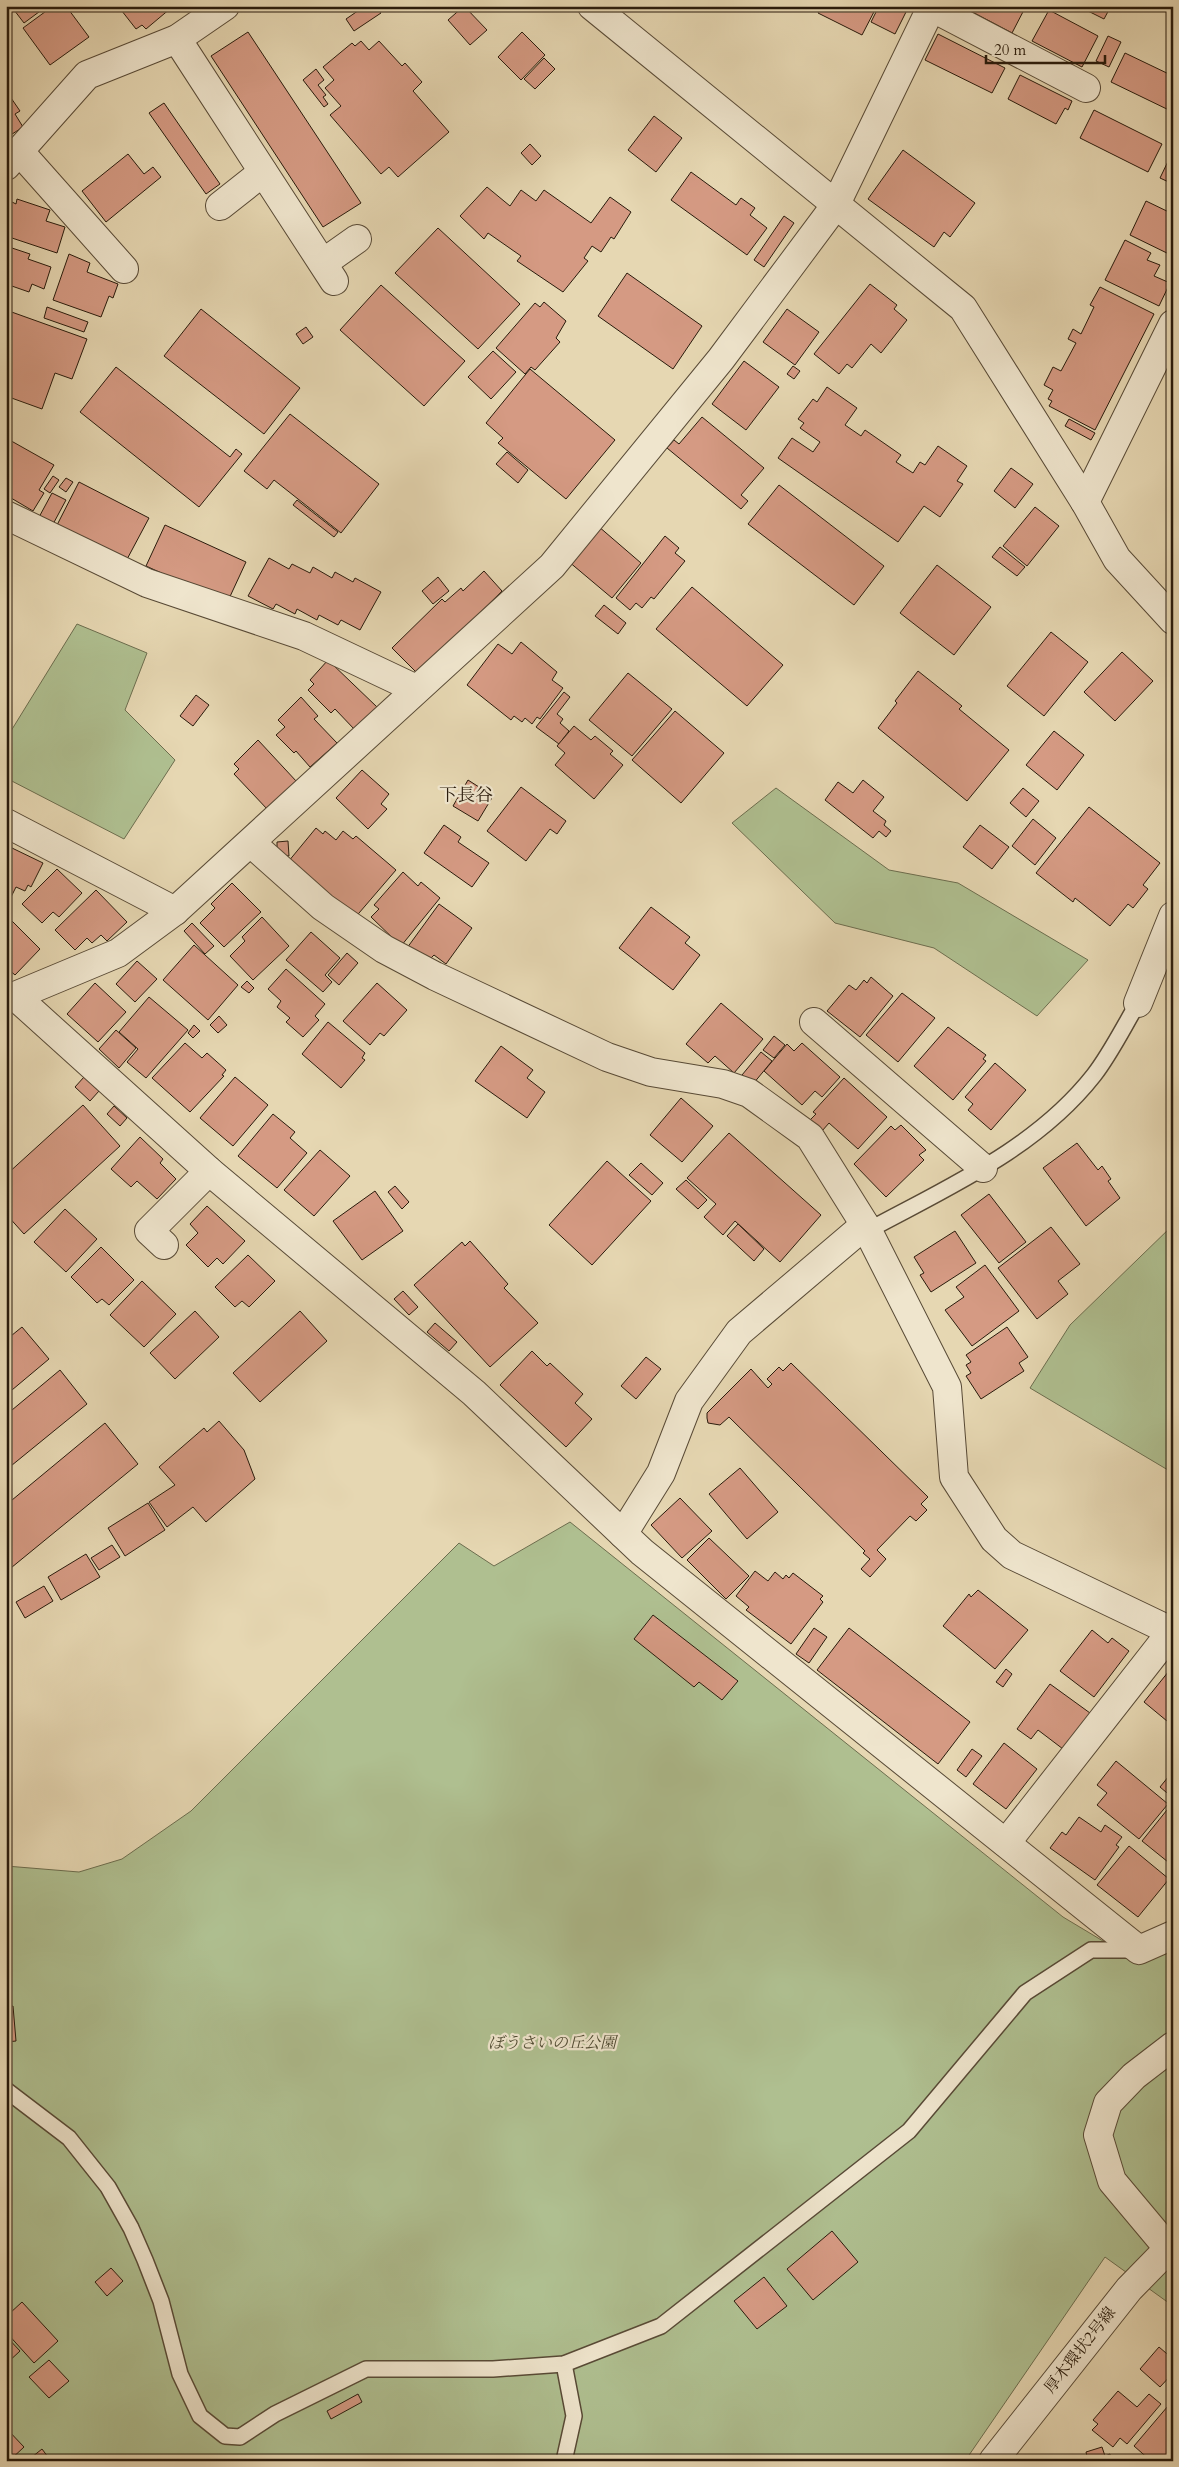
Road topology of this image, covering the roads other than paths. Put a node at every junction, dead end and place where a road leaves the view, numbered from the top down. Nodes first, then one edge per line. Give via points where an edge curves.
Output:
1 (225, 6) edge
2 (592, 6) edge
3 (931, 7) edge
4 (177, 39) junction
5 (1086, 88) dead end
6 (13, 159) edge
7 (263, 172) junction
8 (220, 206) dead end
9 (835, 206) junction
10 (357, 239) dead end
11 (124, 269) dead end
12 (1173, 324) edge
13 (1086, 502) junction
14 (6, 516) edge
15 (1173, 620) edge
16 (416, 689) junction
17 (6, 824) edge
18 (251, 843) junction
19 (175, 911) junction
20 (1173, 916) edge
21 (11, 996) edge
22 (1138, 1003) joint
23 (814, 1022) dead end
24 (983, 1168) junction
25 (209, 1171) junction
26 (866, 1228) junction
27 (149, 1230) dead end
28 (623, 1534) junction
29 (1172, 1631) edge
30 (1006, 1843) junction
31 (1173, 1935) edge
32 (1139, 1950) junction
33 (1173, 2046) edge
34 (6, 2090) edge
35 (1171, 2246) edge
36 (564, 2364) junction
37 (564, 2461) edge
38 (993, 2461) edge

1 - 4 street
2 - 9 street
3 - 5 street
3 - 9 street
4 - 6 street via 87,75
4 - 7 street
6 - 11 street
7 - 8 street
7 - 10 street via 329,272
9 - 13 street via 963,308
9 - 16 street via 720,359 552,566
12 - 13 street
13 - 15 street via 1117,560
14 - 16 street via 147,583 304,636
16 - 18 street
17 - 19 street
18 - 19 street
18 - 26 street via 323,907 384,949 435,976 607,1057 651,1072 723,1084 749,1093 810,1137
19 - 21 street via 118,953
20 - 22 street
21 - 25 street
22 - 24 lane via 1094,1074 1051,1120 1005,1156
23 - 24 street
24 - 26 lane
25 - 27 street
25 - 28 street via 474,1393
26 - 28 street via 740,1332 690,1401 661,1473
26 - 29 street via 947,1387 954,1477 994,1539 1012,1555
28 - 30 street
29 - 30 street
30 - 32 street
31 - 32 street
32 - 36 lane via 1091,1950 1025,1993 909,2130 661,2326
33 - 35 street via 1134,2076 1108,2102 1098,2134 1112,2182
34 - 36 lane via 69,2138 108,2187 131,2228 161,2301 180,2374 200,2416 225,2436 240,2437 275,2414 366,2369 493,2369
35 - 38 street, 厚木環状2号線 via 1129,2289
36 - 37 lane via 574,2416

